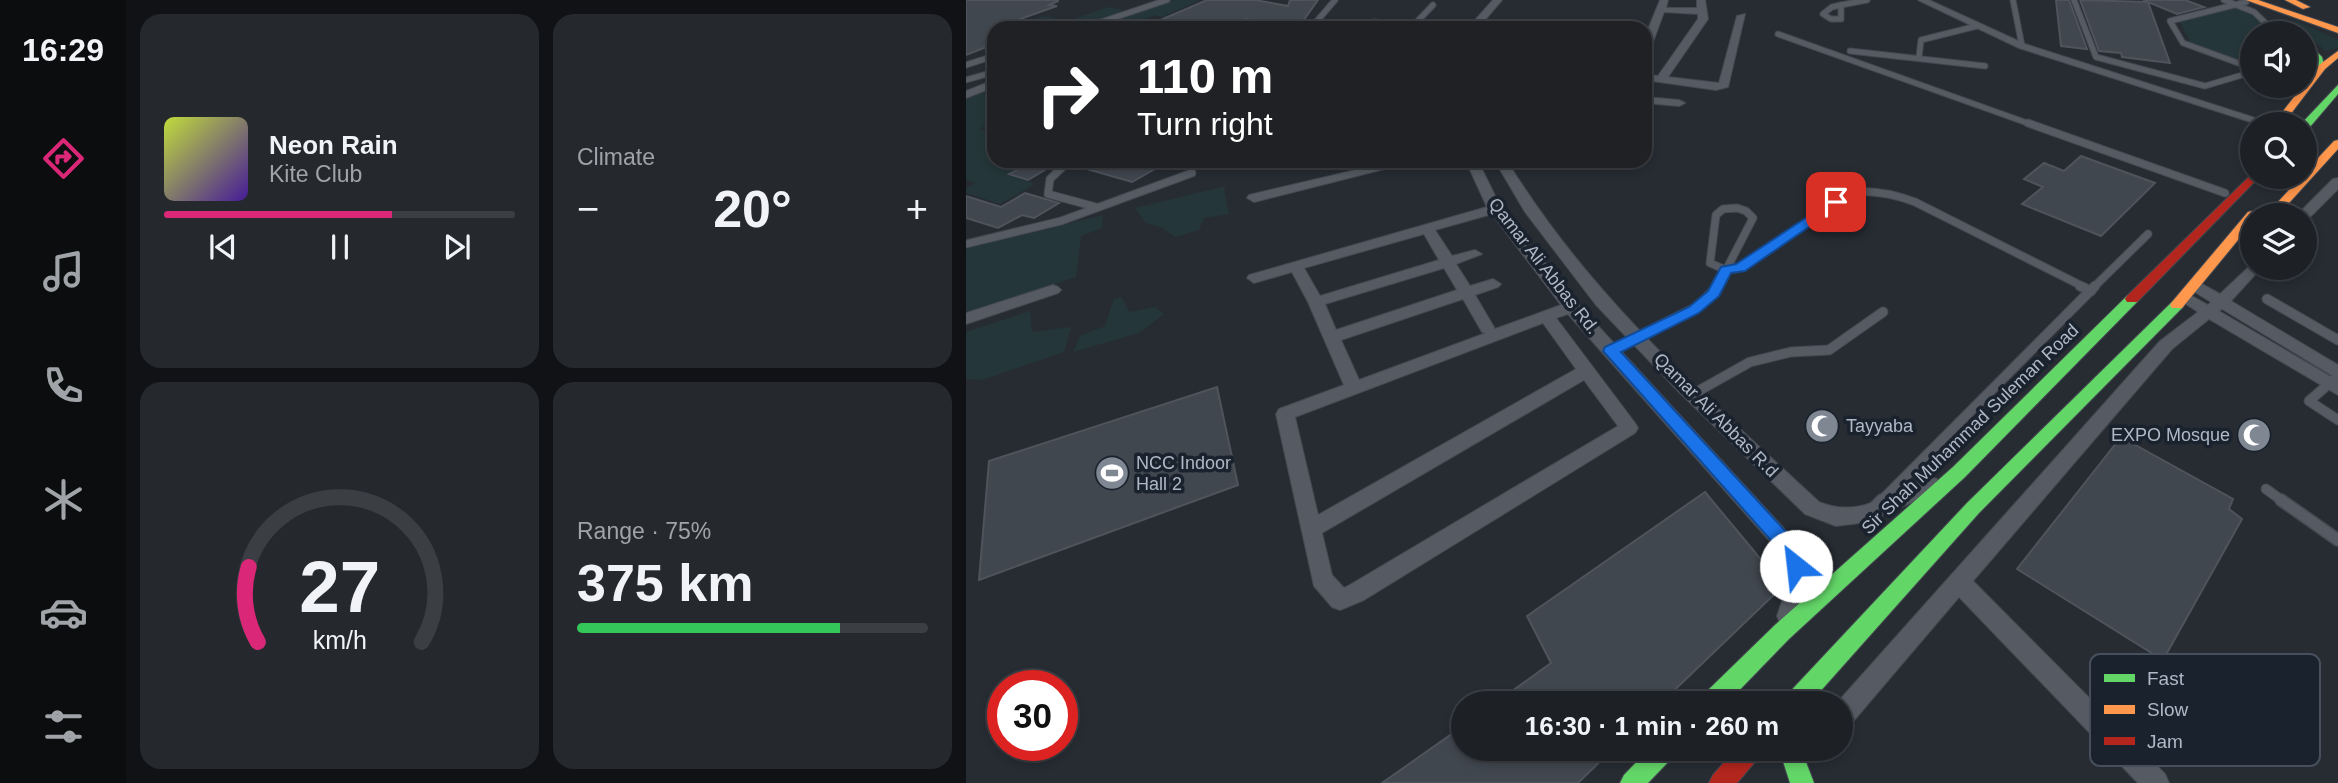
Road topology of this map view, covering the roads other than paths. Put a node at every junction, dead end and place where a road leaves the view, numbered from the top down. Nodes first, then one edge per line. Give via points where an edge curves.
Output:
1 (1167, 0) edge
2 (1335, 0) edge
3 (1483, 0) edge
4 (1498, 0) edge
5 (1701, 0) edge
6 (1867, 0) edge
7 (1922, 0) edge
8 (2013, 0) edge
9 (2074, 0) edge
10 (2224, 0) edge
11 (2284, 0) edge
12 (2289, 0) edge
13 (2244, 2) edge
14 (1433, 5) dead end
15 (1666, 5) edge
16 (1841, 5) dead end
17 (2306, 7) junction
18 (1703, 11) junction
19 (1742, 16) dead end
20 (1104, 21) edge
21 (1317, 21) edge
22 (1418, 21) edge
23 (1466, 21) edge
24 (1479, 21) edge
25 (2264, 21) edge
26 (2280, 21) edge
27 (2337, 22) edge
28 (1977, 26) junction
29 (1778, 34) dead end
30 (1652, 35) edge
31 (2022, 46) junction
32 (1850, 51) dead end
33 (2338, 54) edge
34 (1919, 57) junction
35 (987, 58) edge
36 (966, 65) edge
37 (2240, 65) edge
38 (1985, 66) dead end
39 (2317, 73) edge
40 (987, 74) edge
41 (2240, 74) edge
42 (1652, 78) edge
43 (1661, 79) junction
44 (966, 80) edge
45 (987, 86) edge
46 (2338, 88) edge
47 (966, 95) edge
48 (1652, 101) edge
49 (1679, 103) dead end
50 (2317, 112) edge
51 (2240, 115) edge
52 (2321, 137) dead end
53 (2338, 143) edge
54 (2317, 147) edge
55 (2317, 157) edge
56 (2317, 161) edge
57 (2338, 161) edge
58 (1060, 168) edge
59 (1380, 168) edge
60 (1475, 168) edge
61 (1505, 168) edge
62 (1192, 173) dead end
63 (2240, 179) edge
64 (2240, 180) edge
65 (2338, 183) edge
66 (2275, 189) edge
67 (2225, 193) junction
68 (1254, 198) dead end
69 (2263, 203) edge
70 (2317, 203) edge
71 (1098, 207) junction
72 (1495, 209) junction
73 (1427, 228) junction
74 (2240, 229) edge
75 (2148, 234) dead end
76 (2189, 239) junction
77 (2240, 240) edge
78 (966, 244) edge
79 (1475, 254) dead end
80 (2217, 255) junction
81 (1448, 263) junction
82 (1295, 265) junction
83 (1726, 270) junction
84 (1254, 278) dead end
85 (2242, 280) edge
86 (1493, 284) dead end
87 (1054, 290) dead end
88 (2091, 291) junction
89 (1466, 292) junction
90 (2190, 292) junction
91 (2267, 299) dead end
92 (1316, 302) junction
93 (1571, 307) junction
94 (2215, 307) junction
95 (1883, 312) dead end
96 (1547, 317) junction
97 (966, 319) edge
98 (1488, 328) dead end
99 (1332, 337) junction
100 (1637, 337) junction
101 (2338, 340) edge
102 (1611, 351) junction
103 (1586, 371) junction
104 (2336, 380) edge
105 (1354, 387) junction
106 (1693, 394) junction
107 (2338, 420) edge
108 (1959, 471) junction
109 (2266, 489) dead end
110 (1868, 514) junction
111 (1311, 529) junction
112 (2338, 540) edge
113 (1960, 583) junction
114 (1782, 632) junction
115 (1723, 691) edge
116 (1806, 691) edge
117 (1853, 703) edge
118 (2090, 716) edge
119 (1653, 761) edge
120 (1740, 761) edge
121 (2139, 766) edge
122 (1632, 783) edge
123 (1721, 783) edge
124 (2156, 783) edge

1 - 20 lane
2 - 21 lane
3 - 23 street
4 - 24 street
5 - 18 street
6 - 16 lane
7 - 28 street
8 - 31 lane
9 - 41 lane via 2096,57 2205,86
10 - 13 lane
11 - 17 main road
12 - 17 main road
13 - 25 lane
13 - 26 main road
13 - 27 main road
13 - 37 lane via 2170,21 2183,43
14 - 22 lane
15 - 18 street
15 - 30 street
17 - 27 main road
18 - 43 street via 1703,19
19 - 43 street via 1724,85
28 - 31 street
28 - 34 lane via 1921,40
29 - 67 lane
31 - 51 street
32 - 34 lane
33 - 39 main road
34 - 38 lane
35 - 36 lane
40 - 44 lane
42 - 43 street
45 - 47 street
46 - 50 main road
48 - 49 street
52 - 54 main road
53 - 55 main road
56 - 57 main road
58 - 71 lane via 1052,175 1048,194
59 - 68 street
60 - 72 street, Qamar Ali Abbas Rd.
61 - 100 street, Qamar Ali Abbas R.d via 1524,202
62 - 71 lane
63 - 67 main road
64 - 76 main road, Sir Shah Muhammad Suleman Road
65 - 70 street
66 - 69 main road
67 - 76 main road
71 - 78 lane
72 - 73 street
72 - 93 street, Qamar Ali Abbas Rd.
73 - 81 street
73 - 82 street
74 - 80 main road
75 - 88 lane
76 - 108 main road, Sir Shah Muhammad Suleman Road
77 - 80 main road
79 - 81 street
80 - 90 main road
81 - 89 street
81 - 92 street
82 - 84 street
82 - 92 street
83 - 83 lane via 1753,218 1746,210 1724,209 1716,215 1710,263
83 - 88 lane via 1740,268 1851,192 1869,190 1915,202
83 - 100 lane via 1714,293 1694,310
85 - 94 street
86 - 89 street
87 - 97 street
88 - 110 lane
89 - 98 street
89 - 99 street
90 - 94 street
90 - 116 main road via 1973,508
91 - 101 lane
92 - 99 street
93 - 96 street
93 - 102 street, Qamar Ali Abbas Rd.
94 - 104 street
94 - 113 street via 2166,345
95 - 106 lane via 1829,350 1791,352 1750,362
96 - 103 street
96 - 105 street
99 - 105 street
100 - 102 street
100 - 106 street, Qamar Ali Abbas R.d
102 - 114 street, Qamar Ali Abbas Rd. via 1793,552 1800,581
103 - 111 street
103 - 111 street via 1629,428 1356,593 1340,600 1322,579
104 - 107 lane via 2309,401
105 - 111 street via 1285,414
106 - 110 street, Qamar Ali Abbas R.d via 1812,508 1836,518
108 - 110 street, Qamar Ali Abbas R.d
108 - 114 main road, Sir Shah Muhammad Suleman Road
109 - 112 lane
113 - 117 street
113 - 118 street
114 - 115 main road, Sir Shah Muhammad Suleman Road
119 - 122 main road
120 - 123 main road
121 - 124 street

